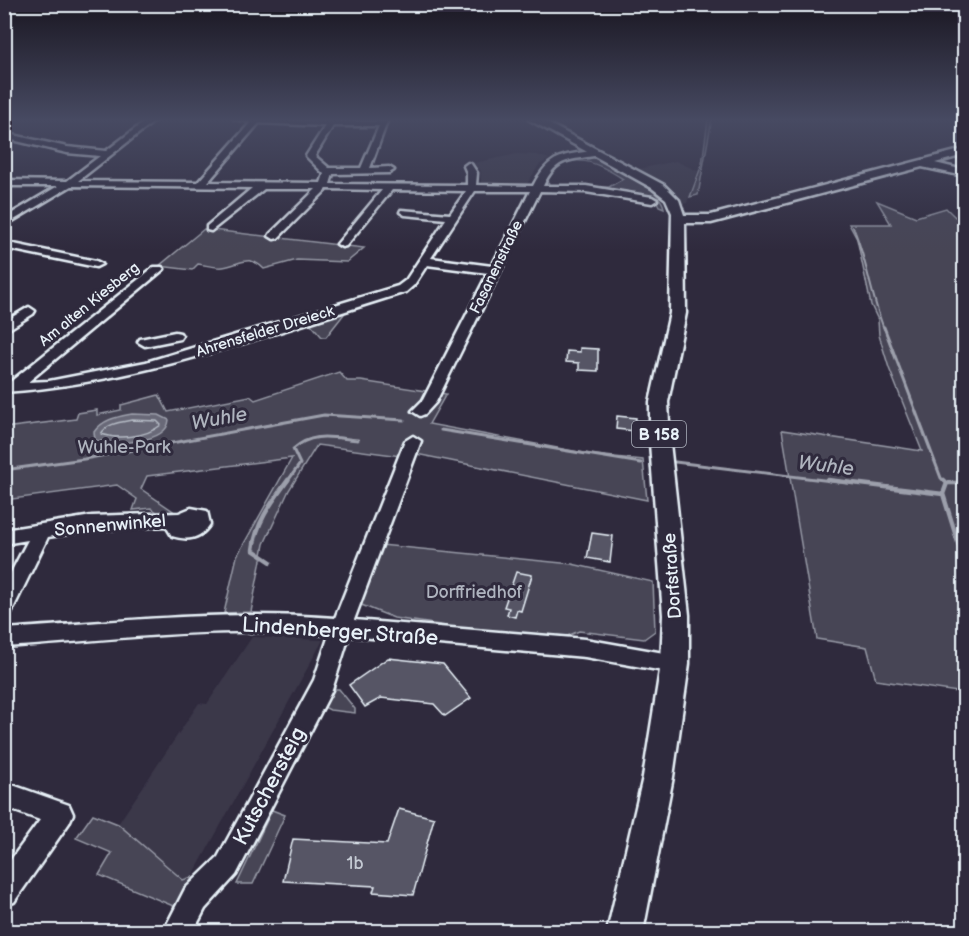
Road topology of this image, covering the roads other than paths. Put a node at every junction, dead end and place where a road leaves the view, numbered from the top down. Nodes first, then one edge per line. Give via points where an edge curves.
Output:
1 (97, 163) edge
2 (220, 163) edge
3 (318, 163) edge
4 (367, 163) edge
5 (557, 163) edge
6 (614, 163) edge
7 (921, 163) joint
8 (468, 166) dead end
9 (364, 170) junction
10 (389, 170) dead end
11 (328, 171) junction
12 (964, 173) edge
13 (4, 183) edge
14 (70, 183) junction
15 (201, 185) junction
16 (261, 186) junction
17 (325, 186) junction
18 (390, 186) junction
19 (471, 187) junction
20 (535, 189) junction
21 (652, 200) dead end
22 (405, 212) dead end
23 (453, 217) junction
24 (679, 219) junction
25 (4, 223) edge
26 (211, 228) dead end
27 (274, 236) dead end
28 (342, 244) dead end
29 (4, 245) edge
30 (425, 261) junction
31 (96, 264) dead end
32 (158, 269) dead end
33 (494, 270) junction
34 (29, 311) dead end
35 (4, 328) edge
36 (175, 336) dead end
37 (146, 342) dead end
38 (8, 388) edge
39 (420, 411) dead end
40 (413, 441) dead end
41 (179, 519) dead end
42 (41, 532) junction
43 (4, 537) edge
44 (4, 607) edge
45 (340, 628) junction
46 (4, 638) edge
47 (675, 664) junction
48 (4, 794) edge
49 (4, 892) edge
50 (177, 932) edge
51 (625, 932) edge

1 - 14 street
2 - 15 street
3 - 11 street
4 - 9 street
5 - 20 street, Fasanenstraße via 547,168
6 - 24 main road, B 158 via 662,189 677,207
7 - 12 main road
7 - 24 main road via 711,219
8 - 19 street
9 - 10 street
9 - 11 street
11 - 17 street
13 - 14 street
14 - 15 street
14 - 25 street
15 - 16 street
16 - 17 street
16 - 26 street
17 - 18 street
17 - 27 street
18 - 19 street
18 - 28 street
19 - 20 street
19 - 23 street, Ahrensfelder Dreieck
20 - 21 street via 600,190
20 - 33 street, Fasanenstraße
22 - 23 street
23 - 30 street, Ahrensfelder Dreieck
24 - 47 main road, Dorfstraße / B 158 via 678,313 659,402 676,615
29 - 31 street
30 - 33 street
30 - 38 street, Ahrensfelder Dreieck via 407,285 392,293 148,366 49,385
32 - 38 street, Am alten Kiesberg
33 - 39 street, Fasanenstraße via 429,402
34 - 35 street
36 - 37 street
40 - 45 street
41 - 42 street, Sonnenwinkel via 92,523
42 - 43 street, Sonnenwinkel
42 - 44 street, Sonnenwinkel
45 - 46 street, Lindenberger Straße via 293,623 221,624
45 - 47 street, Lindenberger Straße via 585,648
45 - 50 street, Kutschersteig via 324,683 227,866 195,899
47 - 51 main road, Dorfstraße / B 158 via 658,777
48 - 49 street via 60,814

